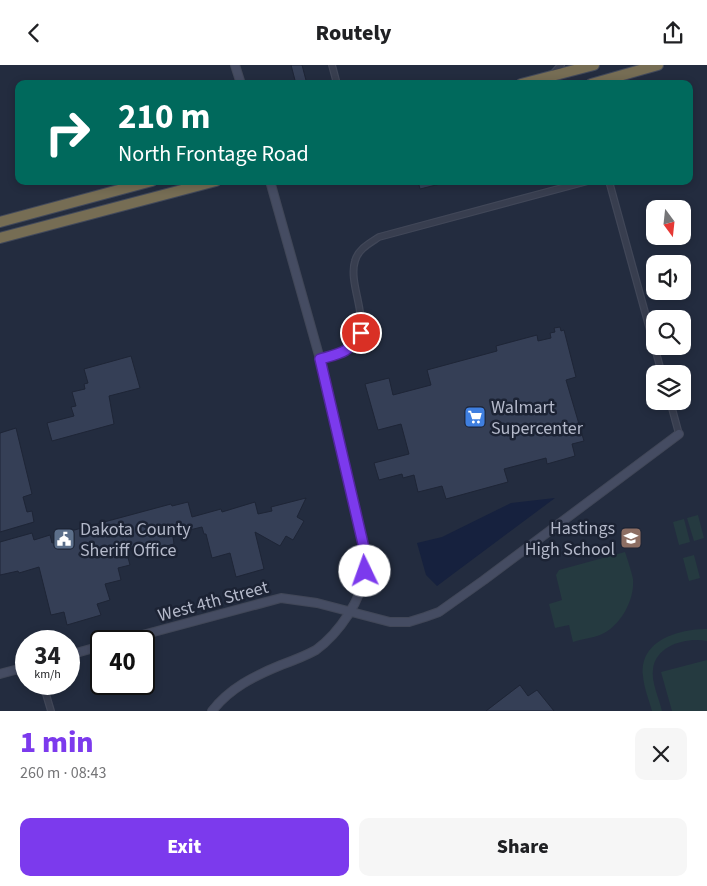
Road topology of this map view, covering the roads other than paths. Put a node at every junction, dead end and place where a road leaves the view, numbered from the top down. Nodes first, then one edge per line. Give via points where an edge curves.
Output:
1 (235, 65) edge
2 (332, 65) edge
3 (561, 65) edge
4 (594, 65) edge
5 (658, 65) edge
6 (551, 76) junction
7 (239, 80) edge
8 (336, 80) edge
9 (536, 80) edge
10 (610, 80) edge
11 (137, 185) edge
12 (201, 185) edge
13 (271, 185) edge
14 (573, 185) edge
15 (610, 185) edge
16 (0, 222) edge
17 (0, 238) edge
18 (320, 359) junction
19 (659, 365) edge
20 (672, 410) edge
21 (679, 434) joint
22 (350, 613) junction
23 (155, 632) edge
24 (15, 670) edge
25 (0, 674) edge
26 (46, 695) edge
27 (50, 711) edge
28 (212, 711) edge

1 - 7 street
2 - 8 street
3 - 6 street
4 - 6 highway
5 - 10 highway
6 - 9 highway
11 - 16 highway
12 - 17 highway
13 - 18 street
14 - 18 street via 379,237 365,246 354,267 361,333 344,353
15 - 19 street
18 - 22 street via 364,548 365,571
20 - 21 street
21 - 22 street via 439,612 409,622 390,622
22 - 23 street, West 4th Street via 316,603 281,598
22 - 28 street via 334,635 315,650 242,683 222,698
24 - 25 street
26 - 27 street

